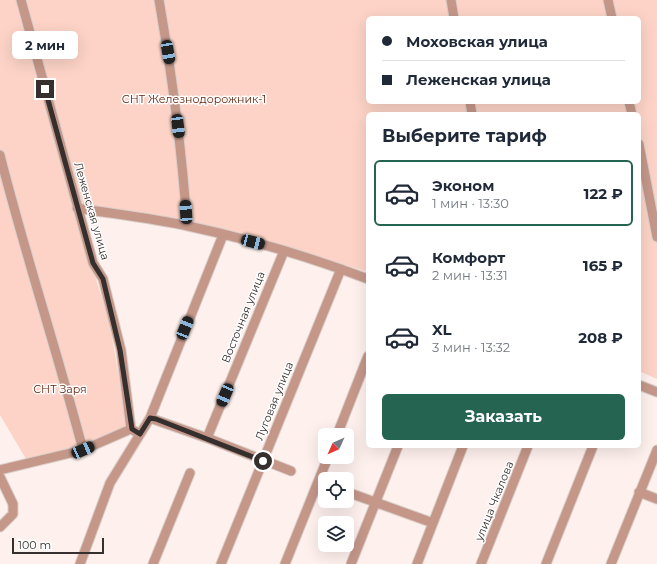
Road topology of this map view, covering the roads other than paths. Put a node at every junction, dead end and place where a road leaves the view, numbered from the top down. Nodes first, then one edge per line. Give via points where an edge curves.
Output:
1 (21, 0) edge
2 (159, 0) edge
3 (451, 0) edge
4 (608, 0) edge
5 (454, 16) edge
6 (612, 16) edge
7 (641, 154) edge
8 (0, 155) edge
9 (77, 208) junction
10 (187, 226) junction
11 (223, 234) junction
12 (657, 237) edge
13 (284, 250) junction
14 (341, 269) junction
15 (366, 278) edge
16 (366, 361) edge
17 (641, 386) edge
18 (657, 392) edge
19 (150, 418) junction
20 (340, 428) edge
21 (136, 431) junction
22 (207, 438) junction
23 (397, 448) edge
24 (462, 448) edge
25 (527, 448) edge
26 (592, 448) edge
27 (83, 450) junction
28 (657, 450) edge
29 (263, 461) junction
30 (0, 470) edge
31 (291, 471) dead end
32 (190, 473) dead end
33 (0, 477) edge
34 (318, 492) edge
35 (639, 492) junction
36 (354, 495) edge
37 (657, 499) edge
38 (375, 503) junction
39 (433, 523) junction
40 (0, 527) edge
41 (80, 564) edge
42 (153, 564) edge
43 (221, 564) edge
44 (285, 564) edge
45 (351, 564) edge
46 (417, 564) edge
47 (482, 564) edge
48 (546, 564) edge
49 (611, 564) edge

1 - 9 street, Леженская улица
2 - 10 street via 171,64
3 - 5 street
4 - 6 street
7 - 12 street
8 - 27 street
9 - 10 street
9 - 21 street, Леженская улица via 93,263 103,279
10 - 11 street
11 - 13 street
11 - 19 street
13 - 14 street
13 - 22 street, Восточная улица
14 - 15 street
14 - 29 street, Луговая улица
16 - 20 street
17 - 18 street
19 - 21 street
19 - 22 street
21 - 27 street
21 - 41 street via 110,483
22 - 29 street
23 - 38 street
24 - 39 street
25 - 47 street, улица Чкалова
26 - 48 street
27 - 30 street
28 - 35 street
29 - 31 street
29 - 43 street, Луговая улица
32 - 42 street
33 - 40 street via 13,504 13,514
34 - 44 street
35 - 37 street
35 - 49 street
36 - 38 street
38 - 39 street
38 - 45 street
39 - 46 street

